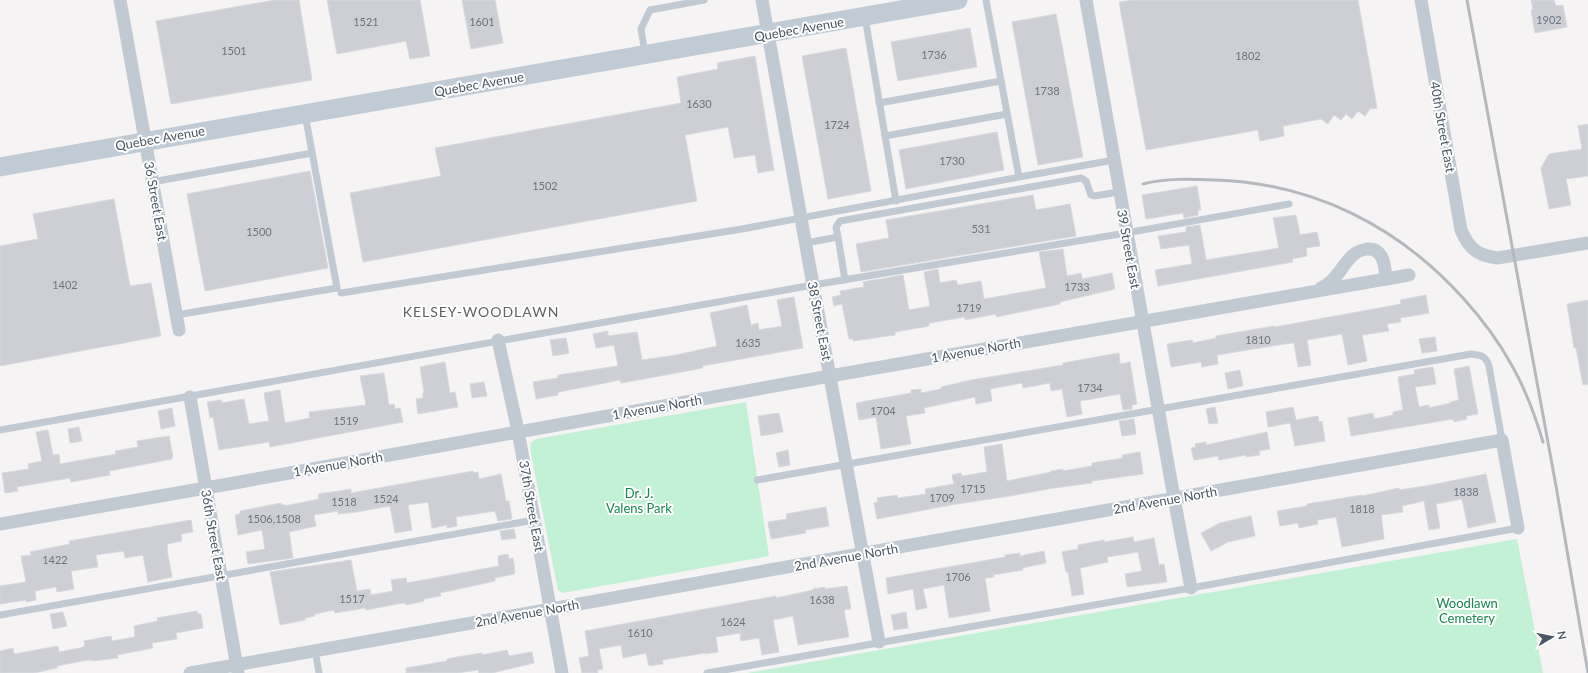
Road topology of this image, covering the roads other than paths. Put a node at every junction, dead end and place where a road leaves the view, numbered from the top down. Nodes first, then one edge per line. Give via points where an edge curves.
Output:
1 (120, 0) edge
2 (704, 0) edge
3 (762, 0) edge
4 (958, 0) edge
5 (986, 0) edge
6 (1086, 0) edge
7 (1421, 0) edge
8 (864, 17) junction
9 (768, 34) junction
10 (645, 56) junction
11 (1001, 81) junction
12 (879, 103) junction
13 (304, 114) junction
14 (1007, 114) junction
15 (885, 136) junction
16 (145, 141) junction
17 (312, 153) junction
18 (1114, 160) junction
19 (0, 167) edge
20 (1019, 177) junction
21 (152, 182) junction
22 (1119, 192) junction
23 (896, 201) junction
24 (1289, 204) dead end
25 (802, 219) junction
26 (1126, 233) junction
27 (838, 237) junction
28 (806, 243) junction
29 (1588, 243) edge
30 (1408, 275) dead end
31 (1386, 279) junction
32 (845, 280) junction
33 (813, 285) junction
34 (1314, 291) junction
35 (341, 293) dead end
36 (176, 315) junction
37 (1142, 321) junction
38 (179, 330) dead end
39 (498, 340) junction
40 (830, 376) junction
41 (190, 397) junction
42 (1158, 409) junction
43 (0, 430) edge
44 (518, 431) junction
45 (1502, 440) junction
46 (846, 465) junction
47 (758, 480) dead end
48 (206, 488) junction
49 (1174, 498) junction
50 (534, 520) junction
51 (0, 524) edge
52 (1518, 528) joint
53 (863, 554) junction
54 (221, 576) junction
55 (1191, 588) junction
56 (551, 608) junction
57 (0, 615) edge
58 (879, 642) junction
59 (315, 650) junction
60 (231, 669) edge
61 (190, 673) edge
62 (319, 673) edge
63 (562, 673) edge
64 (707, 673) edge

1 - 16 street, 36 Street East
2 - 10 lane via 650,10 641,29
3 - 9 street, 38 Street East
4 - 8 street, Quebec Avenue
5 - 11 lane
6 - 18 street, 39 Street East
7 - 29 street, 40th Street East via 1461,230 1466,241 1474,251 1497,258
8 - 9 street, Quebec Avenue
8 - 12 lane
9 - 10 street, Quebec Avenue
9 - 25 street, 38 Street East
10 - 13 street, Quebec Avenue
11 - 12 lane
11 - 14 lane
12 - 15 lane
13 - 16 street, Quebec Avenue
13 - 17 lane
14 - 15 lane
14 - 20 lane
15 - 23 lane
16 - 19 street, Quebec Avenue
16 - 21 street, 36 Street East
17 - 21 lane
17 - 36 lane via 337,288
18 - 20 lane
18 - 22 street, 39 Street East
20 - 23 lane
21 - 36 street, 36 Street East
22 - 26 street, 39 Street East
22 - 27 lane via 1090,195 1086,181 1081,178 840,221 836,227
23 - 25 lane
24 - 26 lane
25 - 28 street, 38 Street East
25 - 35 lane
26 - 32 lane
26 - 37 street, 39 Street East
27 - 28 lane
27 - 32 lane
28 - 33 street, 38 Street East
30 - 31 street, 1 Avenue North
31 - 34 street, 1 Avenue North
31 - 34 street, 1 Avenue North via 1381,255 1375,250 1361,250 1354,254 1334,280
32 - 33 lane
33 - 39 lane
33 - 40 street, 38 Street East
34 - 37 street, 1 Avenue North
36 - 38 street, 36 Street East
37 - 40 street, 1 Avenue North
37 - 42 street, 39 Street East
39 - 41 lane
39 - 44 street, 37th Street East
40 - 44 street, 1 Avenue North
40 - 46 street, 38 Street East
41 - 43 lane
41 - 48 street, 36th Street East
42 - 45 lane via 1471,354 1481,355 1487,359
42 - 46 lane
42 - 49 street, 39 Street East
44 - 48 street, 1 Avenue North
44 - 50 street, 37th Street East
45 - 49 street, 2nd Avenue North
45 - 52 street
46 - 47 lane
46 - 53 street, 38 Street East
48 - 51 street, 1 Avenue North
48 - 54 street, 36th Street East
49 - 53 street, 2nd Avenue North
49 - 55 street, 39 Street East
50 - 54 lane
50 - 56 street, 37th Street East
52 - 55 lane
53 - 56 street, 2nd Avenue North
53 - 58 street, 38 Street East
54 - 57 lane
54 - 60 street, 36th Street East
55 - 58 lane
56 - 59 street, 2nd Avenue North
56 - 63 street, 37th Street East
58 - 64 lane
59 - 60 street, 2nd Avenue North
59 - 62 lane
60 - 61 street, 2nd Avenue North

